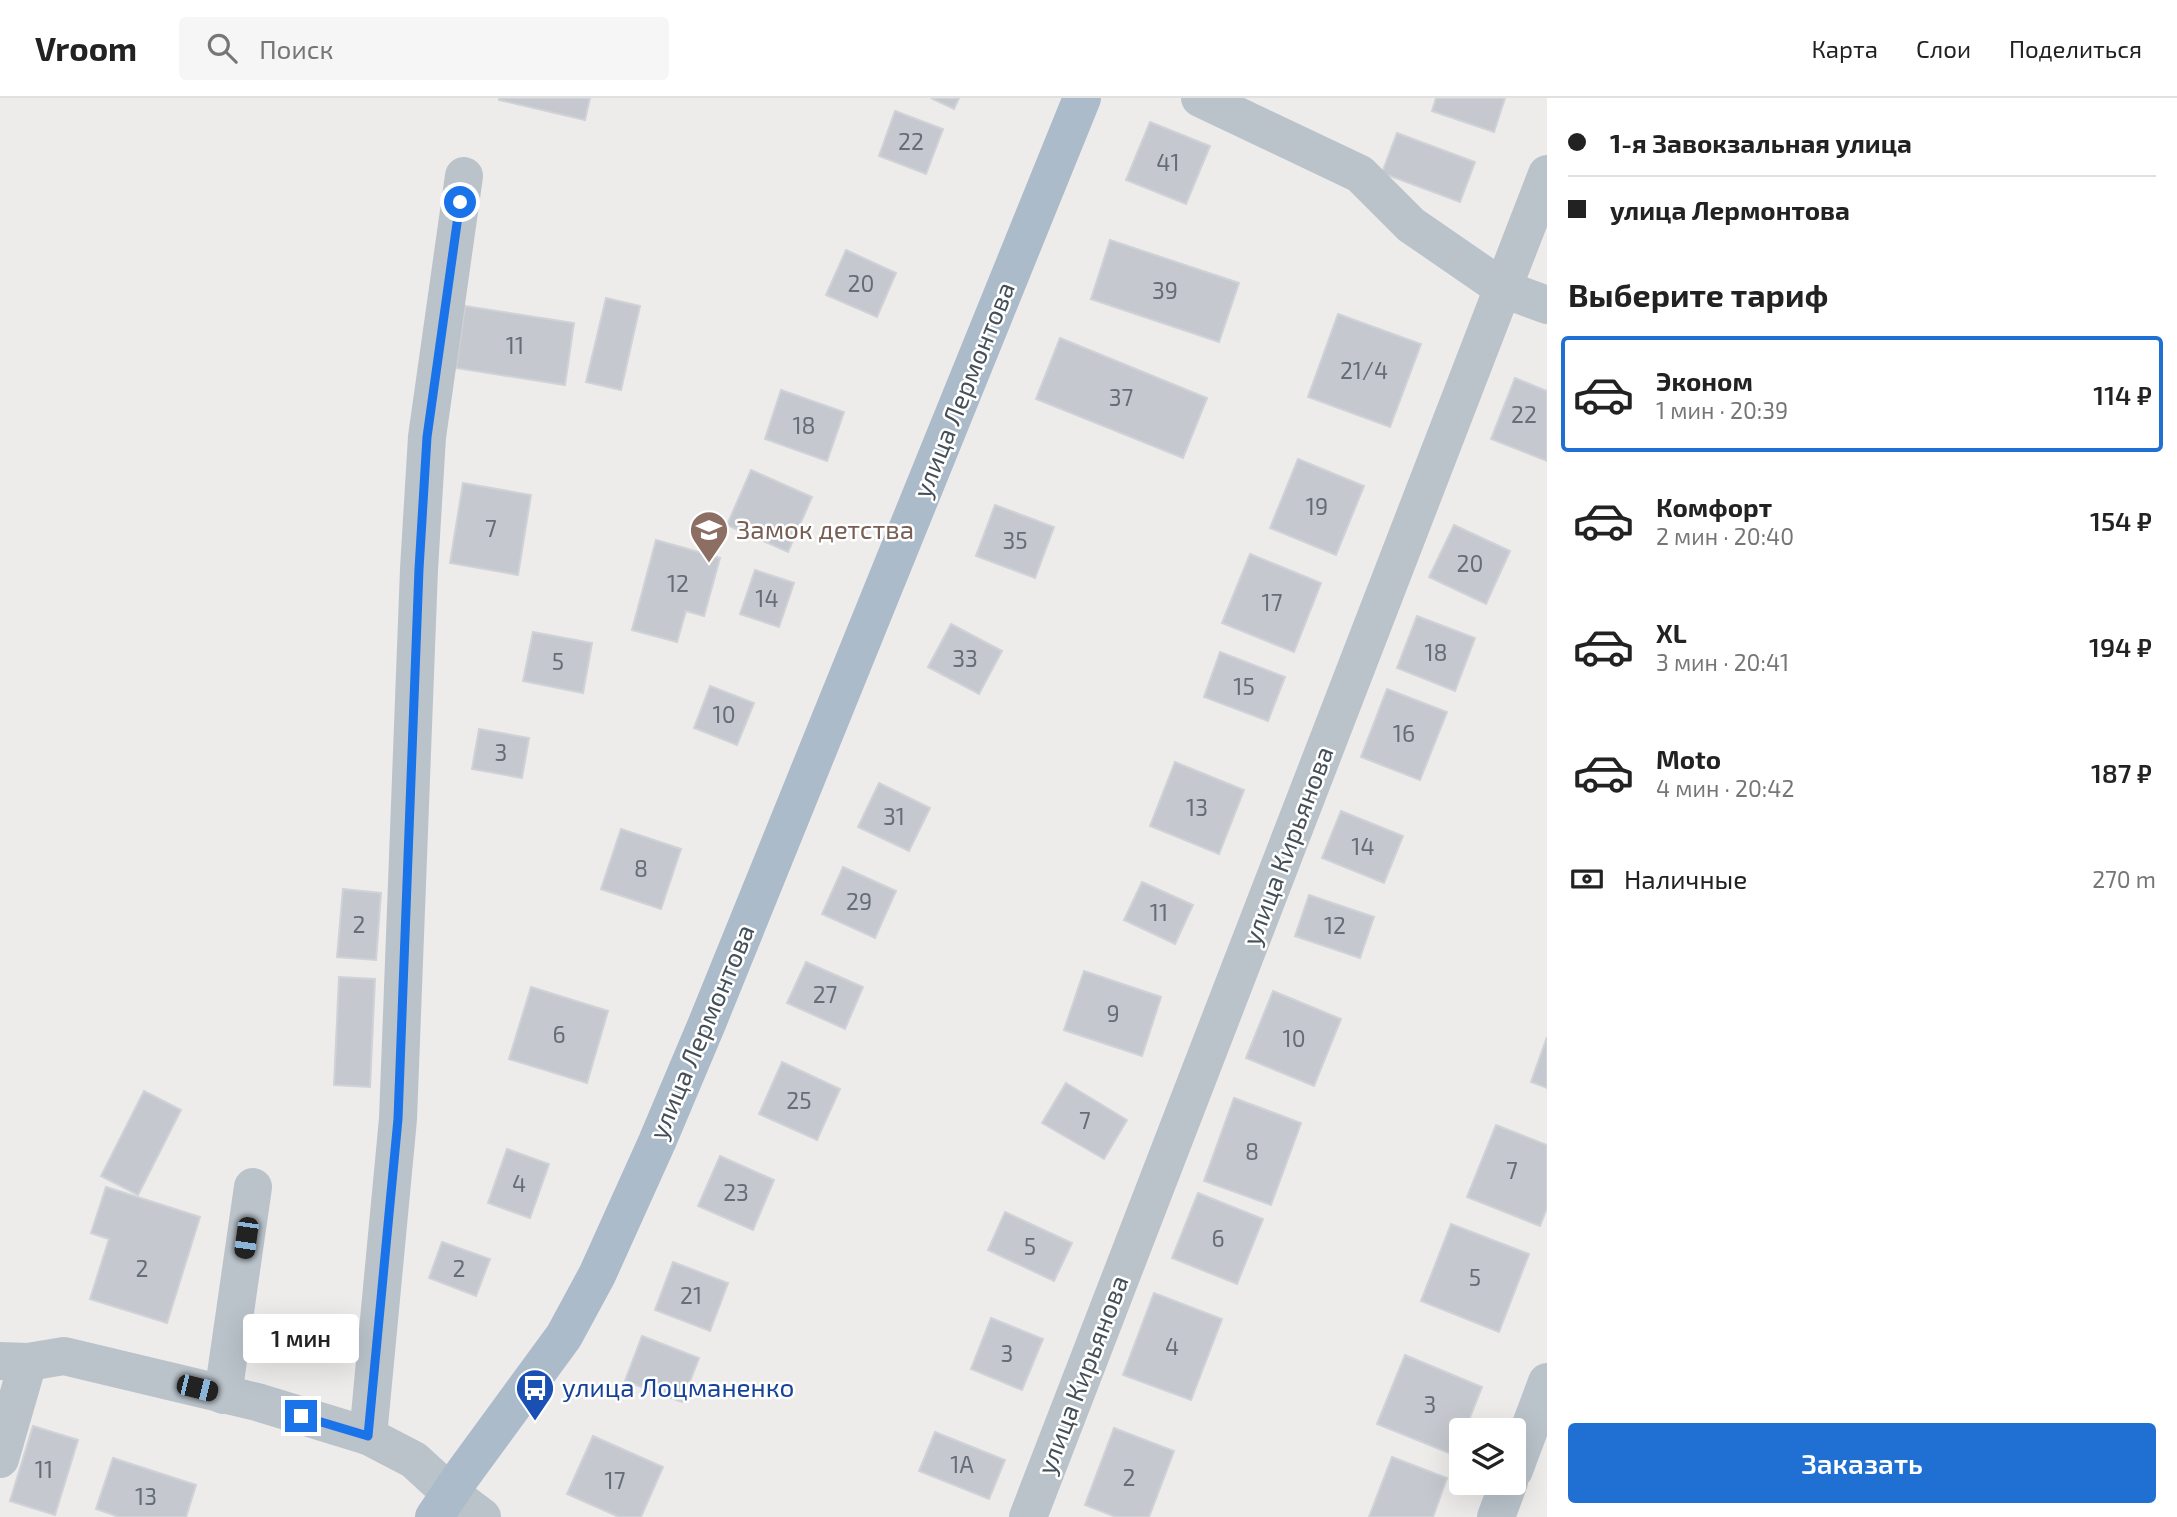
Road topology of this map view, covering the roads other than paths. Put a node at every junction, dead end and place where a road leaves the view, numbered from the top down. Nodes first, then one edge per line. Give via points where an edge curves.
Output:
1 (1082, 98) edge
2 (1200, 98) edge
3 (1547, 174) edge
4 (464, 176) dead end
5 (1504, 289) junction
6 (1547, 305) edge
7 (253, 1187) dead end
8 (14, 1362) edge
9 (1547, 1382) edge
10 (223, 1395) junction
11 (368, 1436) junction
12 (1526, 1439) edge
13 (0, 1459) edge
14 (1504, 1495) edge
15 (442, 1505) edge
16 (482, 1517) edge
17 (1028, 1517) edge
18 (1496, 1517) edge

1 - 15 main road, улица Лермонтова via 708,1021 602,1263 564,1336
2 - 5 street via 1360,174 1411,225
3 - 5 street, улица Кирьянова
4 - 11 street via 427,437 398,1119
5 - 6 street
5 - 17 street, улица Кирьянова
7 - 10 street
8 - 10 street via 64,1356
8 - 13 street
9 - 12 street
10 - 11 street
11 - 15 street via 414,1460
14 - 18 street
15 - 16 street

